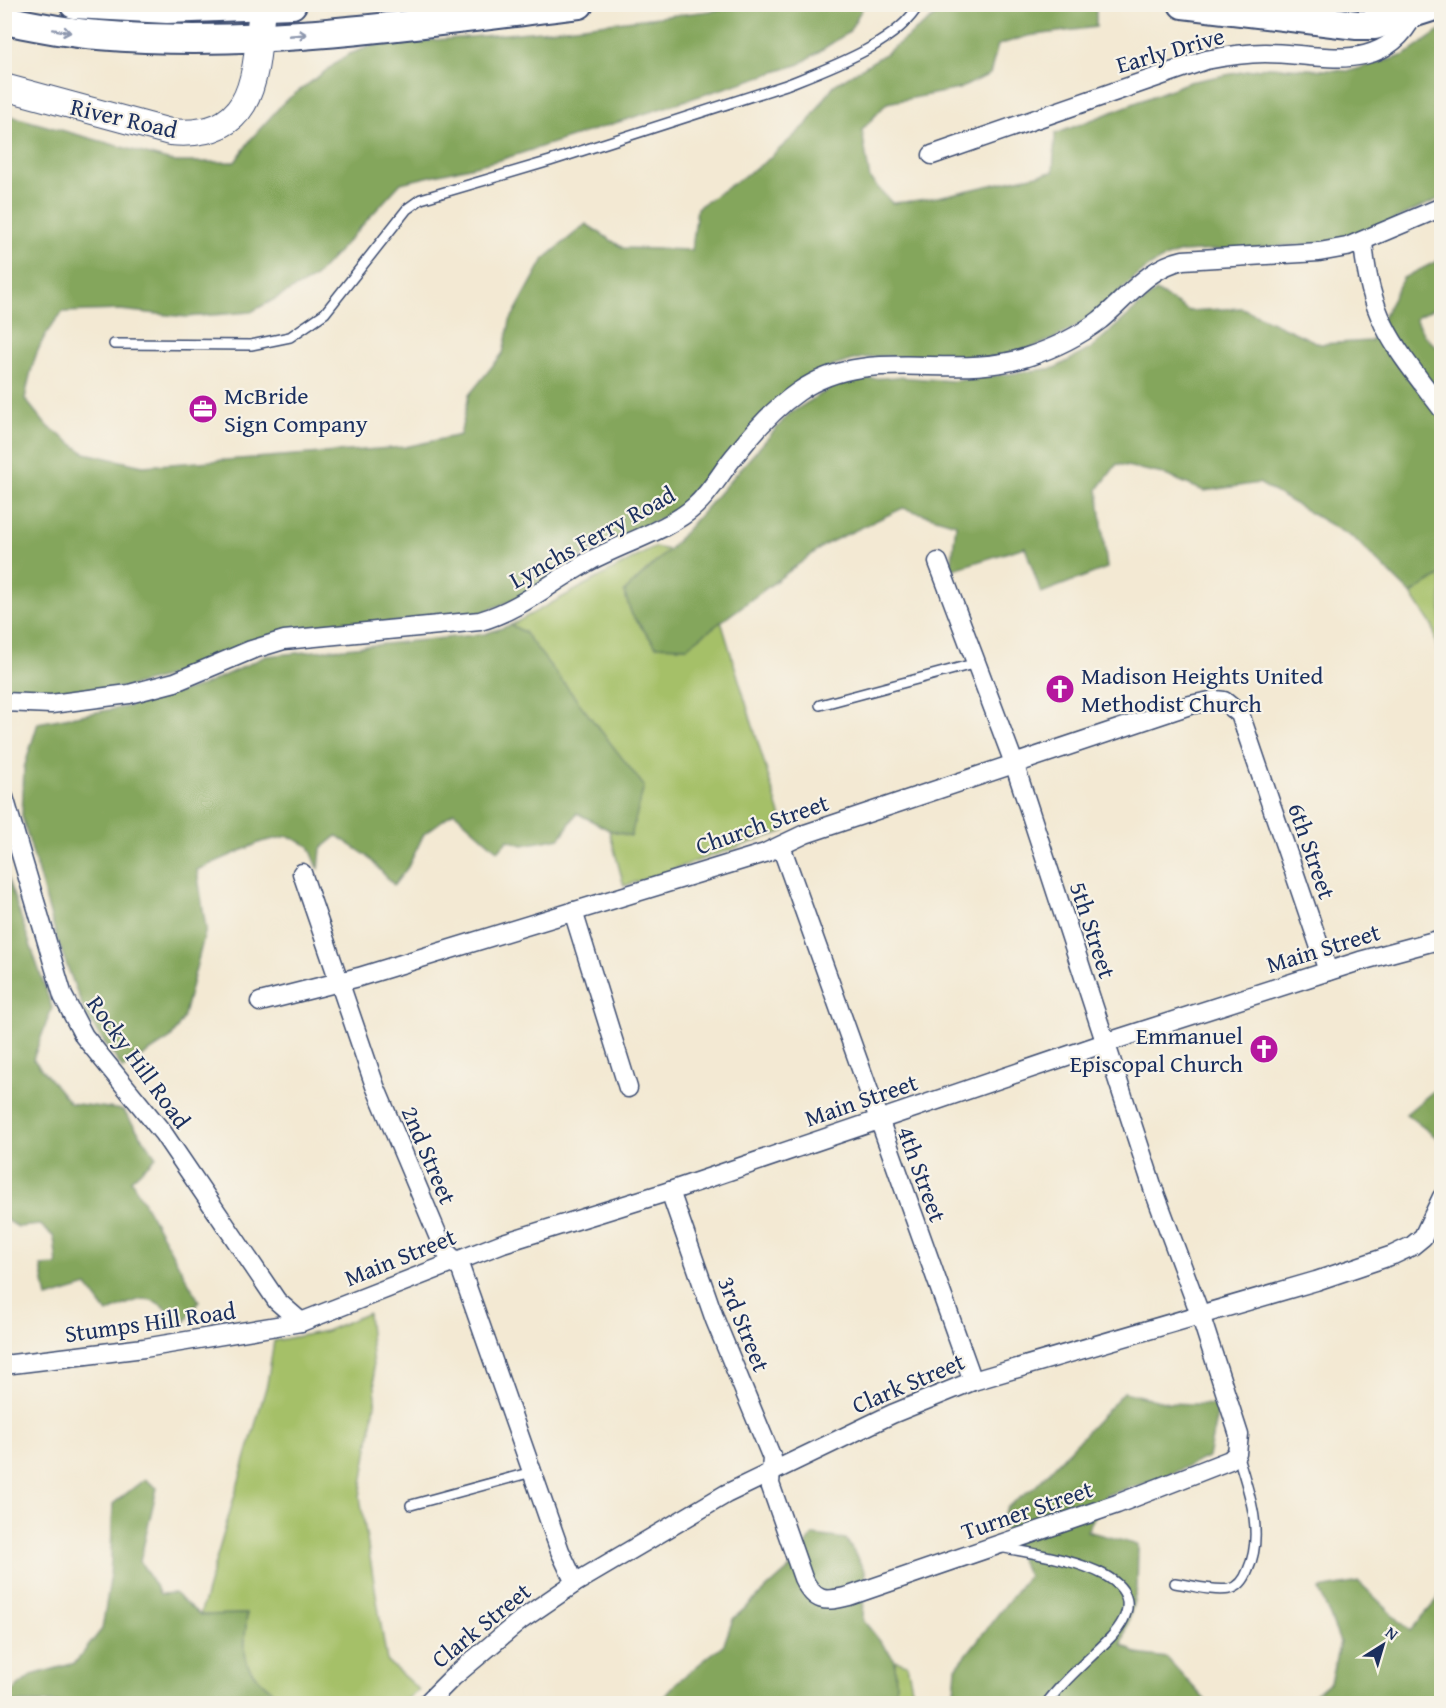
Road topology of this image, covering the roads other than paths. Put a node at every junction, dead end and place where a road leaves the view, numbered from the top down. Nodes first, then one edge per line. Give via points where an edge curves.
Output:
1 (74, 4) edge
2 (292, 4) edge
3 (579, 4) edge
4 (919, 4) edge
5 (1183, 4) edge
6 (1300, 4) edge
7 (1441, 4) edge
8 (262, 7) junction
9 (1414, 14) junction
10 (4, 20) edge
11 (259, 38) junction
12 (4, 87) edge
13 (932, 155) dead end
14 (1442, 207) edge
15 (1363, 242) junction
16 (114, 344) dead end
17 (1442, 409) edge
18 (938, 562) dead end
19 (976, 663) junction
20 (4, 702) edge
21 (820, 705) dead end
22 (1251, 747) joint
23 (1014, 763) junction
24 (4, 797) edge
25 (781, 846) junction
26 (302, 873) dead end
27 (573, 912) junction
28 (1442, 939) edge
29 (1328, 971) junction
30 (340, 981) junction
31 (260, 1002) dead end
32 (1105, 1043) junction
33 (628, 1088) dead end
34 (878, 1119) junction
35 (670, 1191) junction
36 (1442, 1197) edge
37 (456, 1261) junction
38 (1200, 1314) junction
39 (301, 1322) junction
40 (4, 1365) edge
41 (973, 1381) junction
42 (1237, 1454) junction
43 (532, 1472) junction
44 (770, 1474) junction
45 (411, 1505) dead end
46 (995, 1546) junction
47 (575, 1583) junction
48 (1175, 1583) dead end
49 (426, 1704) edge
50 (1046, 1704) edge

1 - 8 main road via 167,9
2 - 8 main road
11 -> 3 main road
4 - 16 lane via 894,33 794,81 421,199 407,209 325,313 290,337 251,345
5 - 9 main road via 1357,25 1375,25
6 - 9 main road
7 - 9 main road
8 - 11 street, River Road
9 - 13 street, Early Drive via 1396,38 1360,57 1266,53 1206,60
10 -> 11 main road via 100,35
11 - 12 street, River Road via 245,104 228,122 202,132 177,133 145,127
14 - 15 street, Lynchs Ferry Road
15 - 17 street via 1373,300 1386,332
15 - 20 street, Lynchs Ferry Road via 1319,252 1168,263 1151,272 1088,328 1027,357 962,368 865,366 818,380 761,425 693,508 591,560 503,614 468,622 284,640 175,682 90,701
18 - 19 street, 5th Street
19 - 21 lane
19 - 23 street, 5th Street
22 - 23 street, Church Street via 1240,714 1233,706 1215,700
22 - 29 street, 6th Street
23 - 25 street, Church Street via 805,834
23 - 32 street, 5th Street
24 - 39 street, Rocky Hill Road via 73,1018 163,1133 277,1301
25 - 27 street, Church Street
25 - 34 street, 4th Street
26 - 30 street, 2nd Street
27 - 30 street, Church Street
27 - 33 street
28 - 29 street, Main Street
29 - 32 street, Main Street
30 - 31 street, Church Street
30 - 37 street, 2nd Street via 386,1116 444,1250
32 - 34 street, Main Street
32 - 38 street, 5th Street
34 - 35 street, Main Street
34 - 41 street, 4th Street
35 - 37 street, Main Street
35 - 44 street, 3rd Street via 715,1320 772,1458
36 - 38 street, Clark Street via 1426,1232 1412,1246 1316,1281
37 - 39 street, Main Street
37 - 43 street, 2nd Street
38 - 41 street, Clark Street
38 - 42 street via 1239,1436
39 - 40 street, Stumps Hill Road via 144,1348
41 - 44 street, Clark Street via 892,1413
42 - 46 street, Turner Street via 1117,1504
42 - 48 lane via 1255,1526 1255,1545 1246,1575 1230,1589
43 - 45 lane
43 - 47 street, 2nd Street
44 - 46 street, Turner Street via 770,1484 803,1578 809,1591 819,1599 849,1596
44 - 47 street, Clark Street via 679,1519
46 - 50 lane via 1086,1566 1120,1586 1127,1600 1124,1619 1112,1636 1062,1683
47 - 49 street, Clark Street via 521,1620

